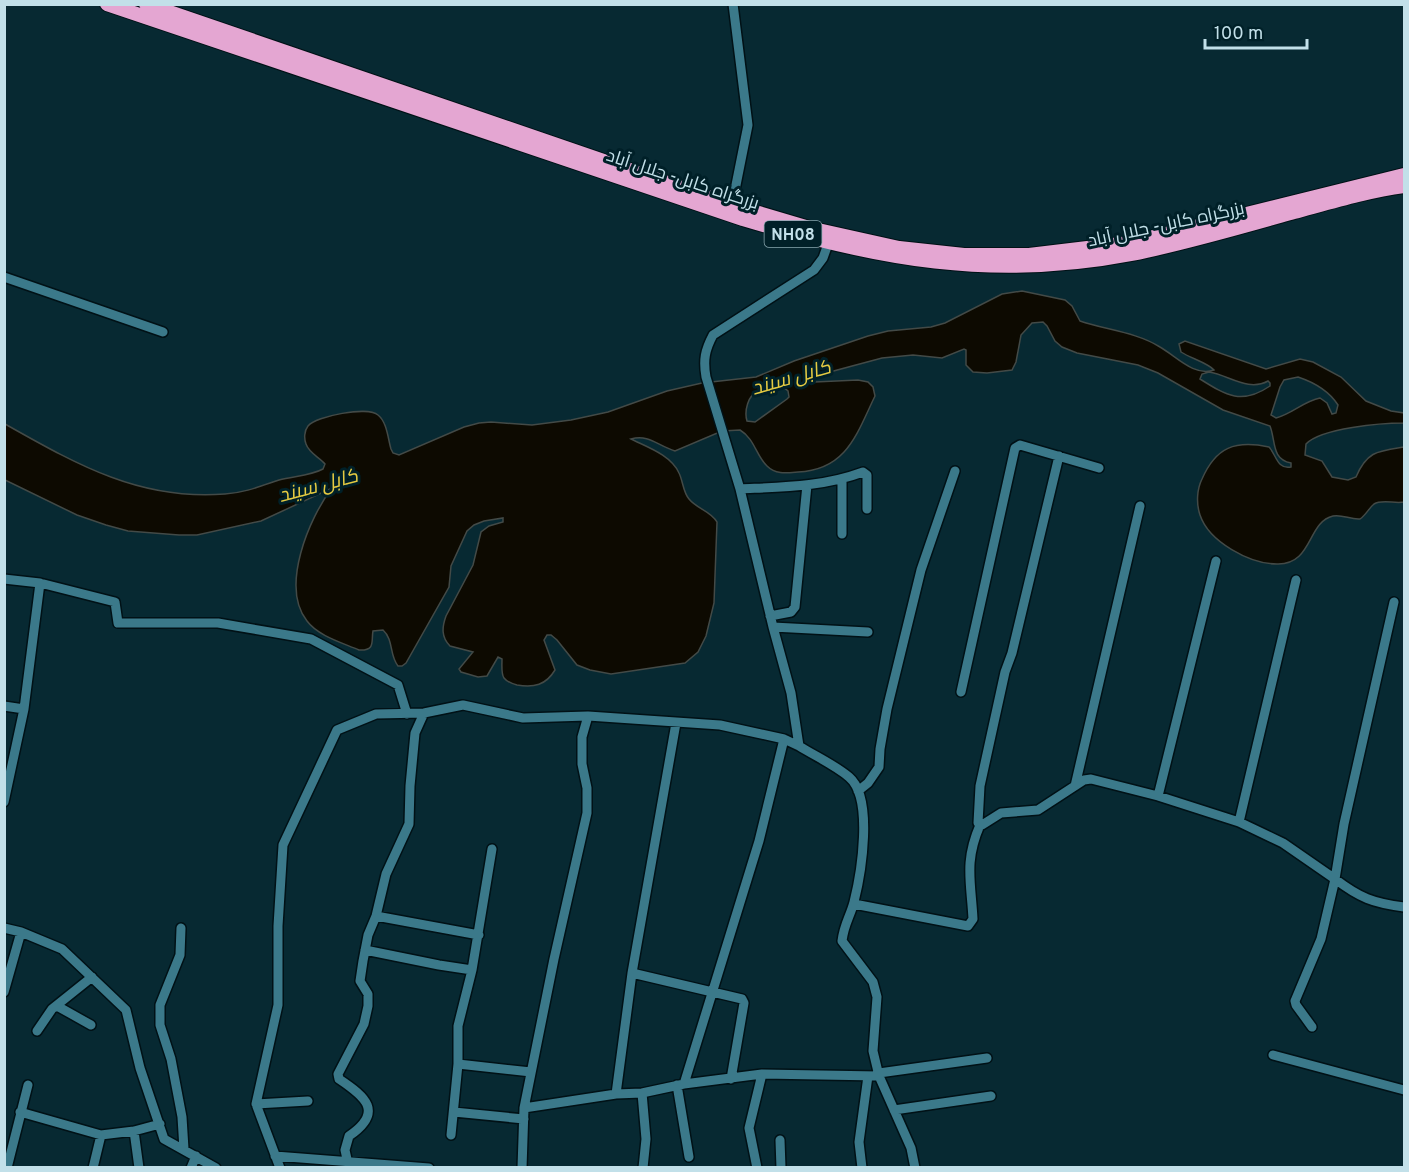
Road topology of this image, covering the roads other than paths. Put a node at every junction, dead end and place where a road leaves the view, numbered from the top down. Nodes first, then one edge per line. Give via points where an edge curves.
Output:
1 (107, 4) edge
2 (146, 4) edge
3 (733, 4) edge
4 (182, 23) junction
5 (1403, 181) edge
6 (704, 200) junction
7 (732, 205) junction
8 (745, 214) junction
9 (808, 233) junction
10 (828, 244) junction
11 (1130, 248) junction
12 (4, 277) edge
13 (163, 332) dead end
14 (1059, 456) junction
15 (1099, 468) dead end
16 (955, 471) dead end
17 (842, 480) junction
18 (807, 485) junction
19 (740, 489) junction
20 (1140, 506) dead end
21 (867, 509) dead end
22 (842, 534) dead end
23 (1216, 561) dead end
24 (4, 579) edge
25 (1296, 580) dead end
26 (40, 583) junction
27 (1394, 602) dead end
28 (770, 616) junction
29 (773, 627) junction
30 (868, 633) dead end
31 (961, 692) dead end
32 (4, 706) edge
33 (24, 709) junction
34 (424, 713) junction
35 (407, 714) junction
36 (588, 716) junction
37 (676, 723) junction
38 (784, 739) junction
39 (799, 746) junction
40 (1075, 786) junction
41 (858, 791) junction
42 (1158, 796) junction
43 (4, 802) edge
44 (1239, 822) junction
45 (980, 825) junction
46 (492, 849) dead end
47 (1335, 879) junction
48 (854, 904) junction
49 (1404, 907) edge
50 (376, 916) junction
51 (4, 928) edge
52 (181, 928) dead end
53 (21, 932) junction
54 (479, 935) junction
55 (365, 950) junction
56 (472, 970) junction
57 (632, 973) junction
58 (92, 977) junction
59 (712, 991) junction
60 (4, 992) edge
61 (57, 1006) junction
62 (91, 1025) dead end
63 (1312, 1027) dead end
64 (37, 1031) dead end
65 (1273, 1055) dead end
66 (987, 1058) dead end
67 (458, 1064) junction
68 (531, 1072) junction
69 (762, 1074) junction
70 (879, 1074) junction
71 (868, 1076) junction
72 (731, 1079) junction
73 (681, 1084) junction
74 (28, 1085) dead end
75 (1404, 1090) edge
76 (642, 1093) junction
77 (616, 1094) junction
78 (991, 1096) dead end
79 (308, 1101) dead end
80 (256, 1104) junction
81 (524, 1108) junction
82 (894, 1110) junction
83 (20, 1112) junction
84 (454, 1112) junction
85 (524, 1119) junction
86 (159, 1124) junction
87 (134, 1131) junction
88 (101, 1135) junction
89 (451, 1135) dead end
90 (780, 1140) dead end
91 (184, 1149) junction
92 (196, 1156) junction
93 (275, 1156) junction
94 (689, 1157) dead end
95 (349, 1164) edge
96 (7, 1167) edge
97 (93, 1167) edge
98 (139, 1167) edge
99 (191, 1167) edge
100 (216, 1167) edge
101 (280, 1167) edge
102 (429, 1167) edge
103 (522, 1167) edge
104 (643, 1167) edge
105 (757, 1167) edge
106 (782, 1167) edge
107 (862, 1167) edge
108 (915, 1167) edge

1 - 4 highway, بزرگراه کابل- جلال آباد / NH08
2 - 4 highway, بزرگراه کابل- جلال آباد / NH08
3 - 7 street via 748,125
4 - 6 highway, بزرگراه کابل- جلال آباد / NH08
5 - 11 highway, بزرگراه کابل- جلال آباد / NH08
6 - 7 highway, بزرگراه کابل- جلال آباد / NH08
6 - 8 highway, بزرگراه کابل- جلال آباد / NH08
7 - 8 highway, بزرگراه کابل- جلال آباد / NH08
8 - 9 highway, بزرگراه کابل- جلال آباد / NH08
9 - 10 highway, بزرگراه کابل- جلال آباد / NH08
9 - 11 highway, بزرگراه کابل- جلال آباد / NH08 via 964,255
10 - 11 highway, بزرگراه کابل- جلال آباد / NH08 via 902,259 987,267 1053,266
10 - 19 street via 814,270 713,335 706,347 706,377
12 - 13 street
14 - 15 street
14 - 31 street via 1020,445 1015,448
14 - 45 street via 980,786
16 - 41 street via 921,570 887,709 879,767
17 - 18 street
17 - 21 street via 866,473
17 - 22 street
18 - 19 street
18 - 28 street via 795,607 791,612
19 - 28 street
20 - 40 street
23 - 42 street
24 - 26 street
25 - 44 street
26 - 33 street
26 - 35 street via 115,602 118,623 218,623 311,639 398,685
27 - 47 street
28 - 29 street
29 - 30 street
29 - 39 street via 791,693
32 - 33 street
33 - 43 street
34 - 35 street
34 - 36 street via 464,705 523,718
34 - 50 street via 415,733 409,824 386,874
35 - 80 street via 376,714 336,730 283,845 278,1005
36 - 37 street
36 - 68 street via 582,737 586,813
37 - 38 street via 720,724
37 - 57 street
38 - 39 street
38 - 59 street via 759,841
39 - 41 street via 851,778
40 - 42 street via 1091,779
40 - 45 street via 1038,810 1001,813
41 - 48 street via 865,838
42 - 44 street
44 - 47 street via 1283,843
45 - 48 street via 968,869 973,919 968,926
46 - 54 street
47 - 49 street via 1375,903
47 - 63 street via 1321,939 1295,1001
48 - 70 street via 842,941 873,982 877,997 873,1051
50 - 54 street
50 - 55 street
51 - 53 street
52 - 91 street via 180,955 160,1005 160,1024 171,1059
53 - 58 street via 62,949
53 - 60 street
54 - 56 street
55 - 56 street
55 - 95 street via 360,981 368,994 368,1006 364,1024 338,1074 368,1104 368,1115 349,1136 345,1150
56 - 67 street via 458,1026
57 - 59 street
57 - 77 street
58 - 61 street
58 - 86 street via 126,1010
59 - 72 street via 744,1001
59 - 73 street
61 - 62 street
61 - 64 street
65 - 75 street
66 - 70 street
67 - 68 street
67 - 84 street
68 - 81 street
69 - 71 street
69 - 72 street
69 - 105 street via 749,1128
70 - 71 street
70 - 82 street
71 - 107 street via 859,1142
72 - 73 street
73 - 76 street
73 - 94 street
74 - 83 street
76 - 77 street
76 - 104 street via 646,1139
77 - 81 street
78 - 82 street
79 - 80 street
80 - 93 street
81 - 85 street
82 - 108 street
83 - 88 street
83 - 96 street
84 - 85 street
84 - 89 street
85 - 103 street
86 - 87 street
86 - 91 street via 164,1139
87 - 88 street
87 - 98 street
88 - 97 street
90 - 106 street
91 - 92 street
92 - 99 street
92 - 100 street
93 - 95 street
93 - 101 street
95 - 102 street

